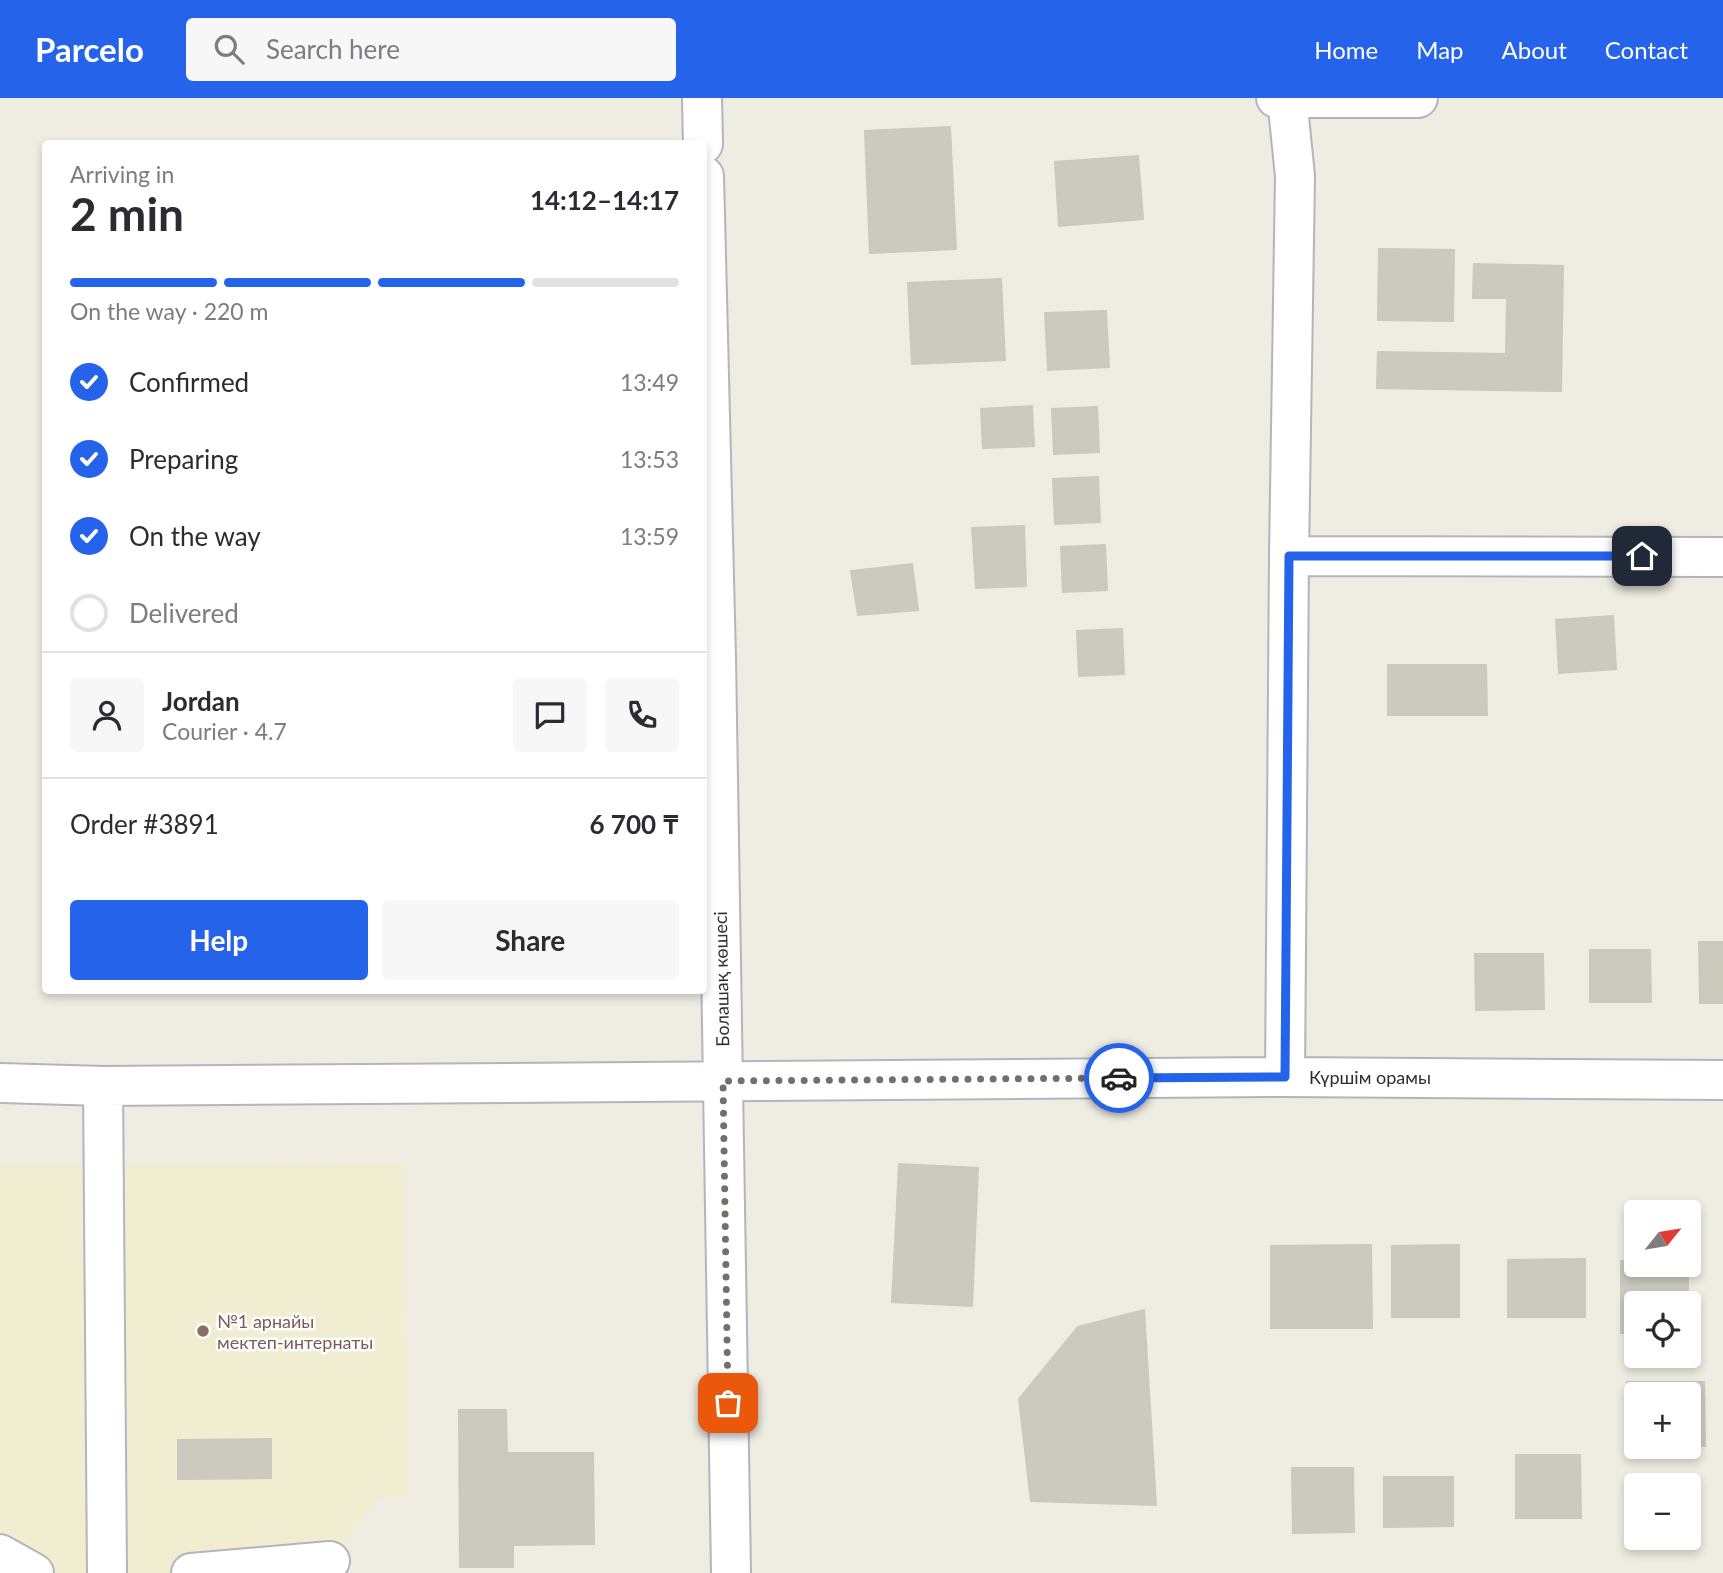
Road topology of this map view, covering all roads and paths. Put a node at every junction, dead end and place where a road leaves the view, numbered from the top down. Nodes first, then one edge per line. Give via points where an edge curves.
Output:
1 (702, 98) edge
2 (1418, 98) edge
3 (1284, 99) edge
4 (703, 140) edge
5 (707, 296) edge
6 (1289, 556) junction
7 (1723, 556) edge
8 (1285, 1077) junction
9 (1723, 1080) edge
10 (723, 1081) junction
11 (0, 1083) edge
12 (103, 1086) junction
13 (0, 1554) edge
14 (330, 1561) dead end
15 (34, 1573) edge
16 (107, 1573) edge
17 (191, 1573) edge
18 (731, 1573) edge

1 - 4 street
2 - 3 street
3 - 6 street via 1295,176
5 - 10 street, Болашақ көшесі
6 - 7 street
6 - 8 street
8 - 9 street, Күршім орамы
8 - 10 street, Күршім орамы
10 - 12 street, Күршім орамы
10 - 18 street, Болашақ көшесі
11 - 12 street, Күршім орамы
12 - 16 street
13 - 15 street
14 - 17 street

